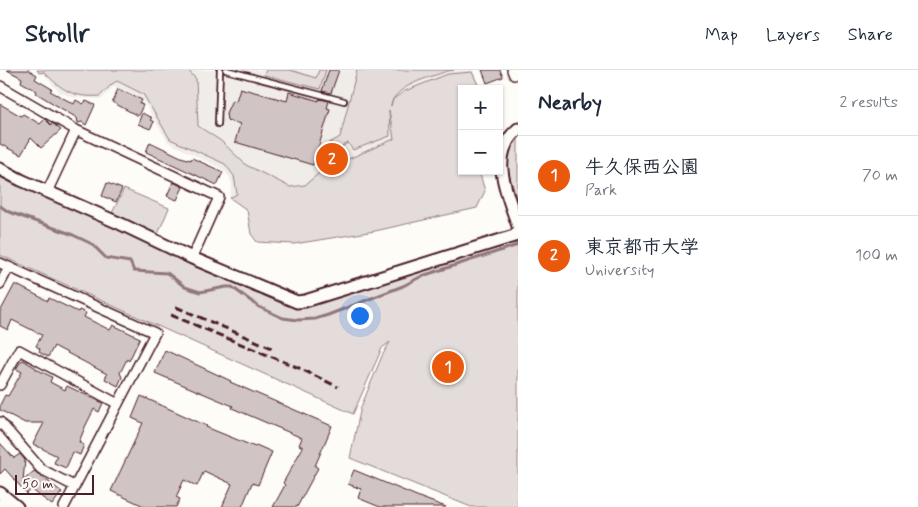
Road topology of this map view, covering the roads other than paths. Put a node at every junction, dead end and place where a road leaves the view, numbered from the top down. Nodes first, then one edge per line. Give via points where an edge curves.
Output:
1 (220, 70) edge
2 (226, 70) edge
3 (512, 70) edge
4 (518, 72) edge
5 (0, 86) edge
6 (344, 101) dead end
7 (218, 124) dead end
8 (518, 128) edge
9 (76, 130) junction
10 (0, 169) edge
11 (47, 192) junction
12 (518, 226) edge
13 (518, 232) edge
14 (192, 258) junction
15 (0, 263) edge
16 (9, 267) junction
17 (0, 284) edge
18 (0, 385) edge
19 (118, 404) junction
20 (0, 422) edge
21 (74, 486) junction
22 (0, 493) edge
23 (18, 507) edge
24 (64, 507) edge

1 - 7 lane
2 - 6 lane
3 - 4 street via 514,75
5 - 9 street
8 - 12 street via 504,148 501,169
9 - 11 street
9 - 14 street via 219,196
10 - 11 street
11 - 14 street
13 - 14 street via 514,236 301,302 288,300
15 - 16 street
16 - 17 street
16 - 19 street via 155,333
18 - 19 street via 19,350
19 - 21 street
20 - 21 street via 41,469
21 - 24 street
22 - 23 street

